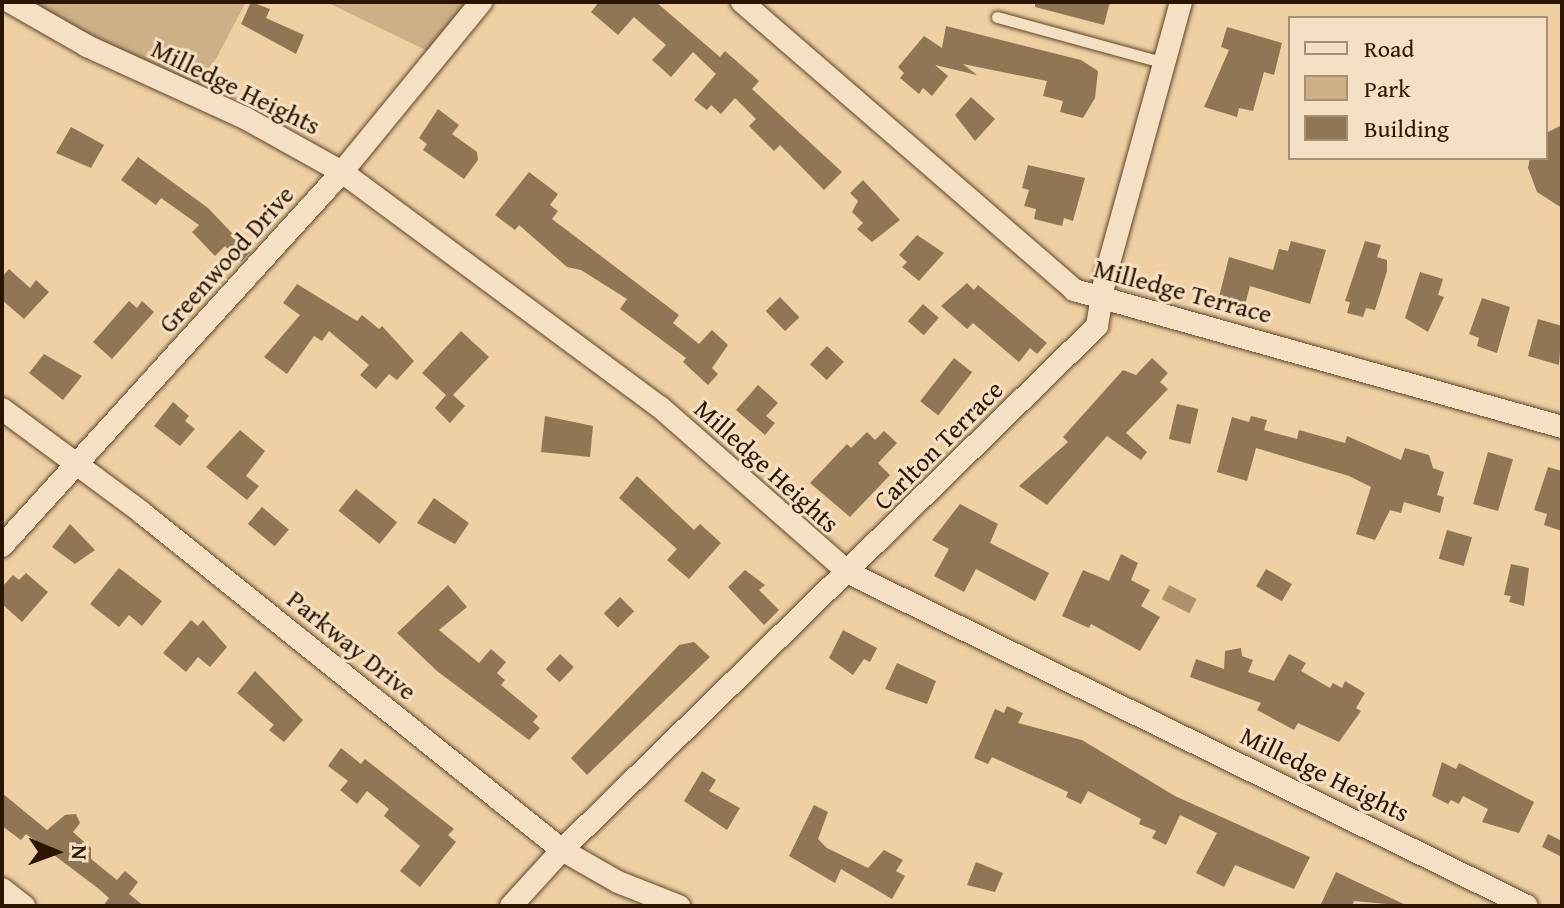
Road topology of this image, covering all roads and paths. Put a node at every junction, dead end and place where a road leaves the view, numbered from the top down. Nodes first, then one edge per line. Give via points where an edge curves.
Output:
1 (10, 2) edge
2 (481, 2) edge
3 (742, 2) edge
4 (1181, 2) edge
5 (997, 17) dead end
6 (1165, 63) junction
7 (342, 172) junction
8 (1102, 298) junction
9 (2, 409) edge
10 (1562, 427) edge
11 (78, 463) junction
12 (2, 546) edge
13 (849, 573) junction
14 (562, 850) junction
15 (2, 889) edge
16 (24, 906) edge
17 (511, 906) edge
18 (679, 906) edge
19 (1527, 906) edge

1 - 7 street, Milledge Heights via 87,46 245,118
2 - 7 street, Greenwood Drive
3 - 8 street, Milledge Terrace via 1074,290
4 - 6 street, Carlton Terrace
5 - 6 lane
6 - 8 street, Carlton Terrace
7 - 11 street, Greenwood Drive
7 - 13 street, Milledge Heights via 660,407
8 - 10 street, Milledge Terrace
8 - 13 street, Carlton Terrace via 1097,326
9 - 11 street, Parkway Drive
11 - 12 street, Greenwood Drive
11 - 14 street, Parkway Drive
13 - 14 street, Carlton Terrace
13 - 19 street, Milledge Heights
14 - 17 street, Carlton Terrace
14 - 18 street, Parkway Drive via 618,882
15 - 16 street

